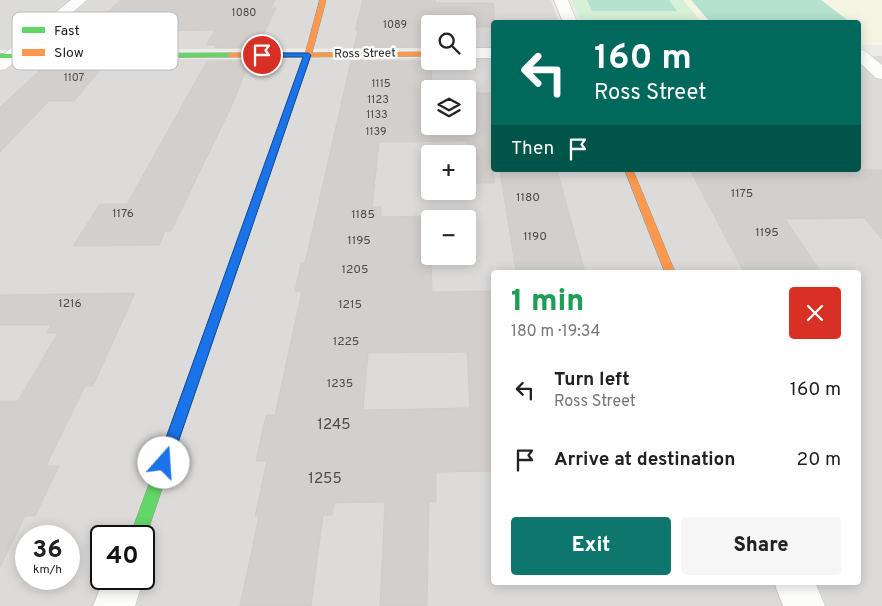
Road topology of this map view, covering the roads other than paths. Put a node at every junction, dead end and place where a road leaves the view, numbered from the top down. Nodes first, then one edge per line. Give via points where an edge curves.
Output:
1 (80, 0) edge
2 (323, 0) edge
3 (561, 0) edge
4 (65, 12) edge
5 (569, 20) edge
6 (882, 51) edge
7 (476, 53) edge
8 (491, 53) edge
9 (861, 53) edge
10 (421, 54) edge
11 (308, 55) junction
12 (861, 55) edge
13 (178, 57) edge
14 (882, 74) edge
15 (629, 172) edge
16 (669, 270) edge
17 (142, 525) edge
18 (795, 585) edge
19 (120, 590) edge
20 (114, 606) edge
21 (804, 606) edge

1 - 4 street
2 - 11 street
3 - 5 street
6 - 9 street
7 - 8 street
10 - 11 street, Ross Street
11 - 13 street, Ross Street
11 - 17 street
12 - 14 street
15 - 16 street
18 - 21 street
19 - 20 street

